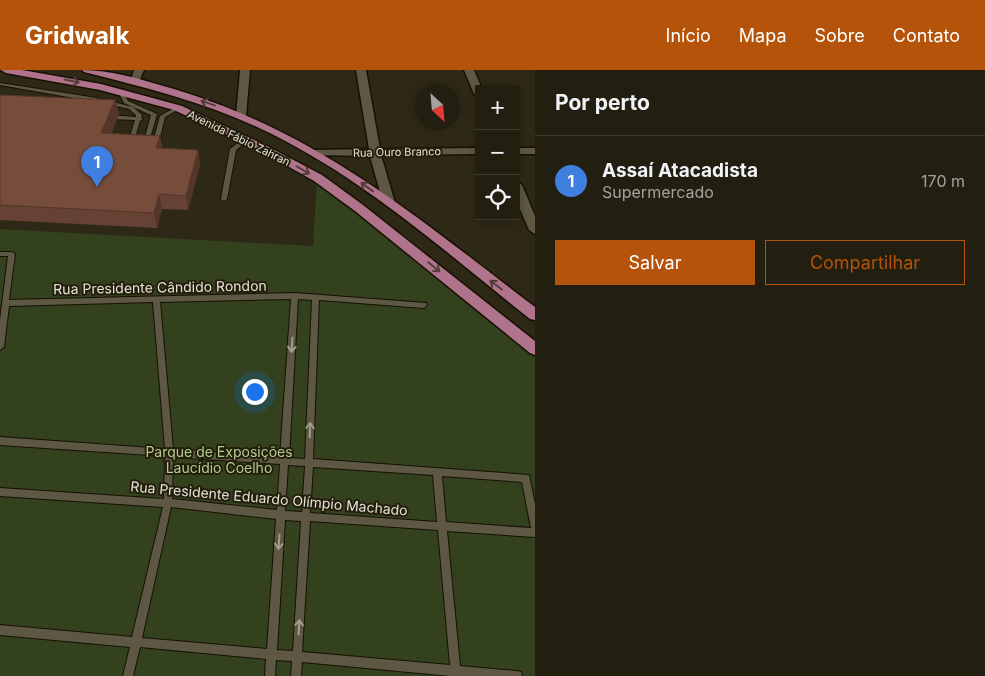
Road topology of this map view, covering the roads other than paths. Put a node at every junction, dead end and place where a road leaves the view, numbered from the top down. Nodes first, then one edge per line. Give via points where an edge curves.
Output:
1 (6, 70) edge
2 (88, 70) edge
3 (245, 70) edge
4 (361, 70) edge
5 (469, 70) edge
6 (138, 75) edge
7 (0, 84) edge
8 (475, 85) edge
9 (121, 93) junction
10 (178, 108) junction
11 (241, 116) junction
12 (100, 117) edge
13 (140, 119) junction
14 (246, 139) junction
15 (145, 148) junction
16 (475, 151) edge
17 (520, 151) edge
18 (535, 151) edge
19 (374, 152) junction
20 (314, 153) junction
21 (520, 194) edge
22 (224, 199) dead end
23 (389, 203) junction
24 (535, 230) edge
25 (0, 254) edge
26 (295, 296) junction
27 (316, 297) junction
28 (156, 299) junction
29 (6, 303) junction
30 (424, 305) dead end
31 (535, 315) edge
32 (2, 323) edge
33 (0, 347) edge
34 (535, 349) edge
35 (0, 441) edge
36 (169, 453) junction
37 (284, 461) junction
38 (309, 462) junction
39 (438, 472) junction
40 (0, 492) edge
41 (168, 503) junction
42 (280, 515) junction
43 (304, 516) junction
44 (443, 526) junction
45 (535, 528) edge
46 (535, 533) edge
47 (0, 630) edge
48 (136, 643) junction
49 (271, 654) junction
50 (297, 656) junction
51 (456, 673) edge
52 (128, 676) edge
53 (270, 676) edge
54 (296, 676) edge
55 (517, 676) edge

1 -> 9 main road, Avenida Fábio Zahran
2 - 6 main road, Avenida Fábio Zahran
3 - 11 street
4 - 19 street
5 - 8 street
11 -> 6 main road, Avenida Fábio Zahran
7 - 13 lane via 131,108 140,114
9 - 10 main road, Avenida Fábio Zahran
9 - 15 lane via 126,102 154,114
10 - 14 main road, Avenida Fábio Zahran
10 - 15 lane via 163,116 155,145
11 - 20 main road, Avenida Fábio Zahran
12 - 13 lane
13 - 15 lane via 131,145
14 - 22 lane via 233,149
14 -> 34 main road, Avenida Fábio Zahran via 318,178
16 - 19 street, Rua Ouro Branco
17 - 18 street
19 - 20 street, Rua Ouro Branco
19 - 23 street
23 -> 20 main road, Avenida Fábio Zahran
21 - 24 street
31 -> 23 main road, Avenida Fábio Zahran
25 - 29 lane via 12,254
26 - 27 lane, Rua Presidente Cândido Rondon
26 - 28 lane, Rua Presidente Cândido Rondon
26 -> 37 lane
27 - 30 lane, Rua Presidente Cândido Rondon
38 -> 27 lane
28 - 29 lane, Rua Presidente Cândido Rondon
28 - 36 lane
29 - 32 lane
32 - 33 lane
35 - 36 lane
36 - 37 lane
36 - 41 lane
37 - 38 lane
37 - 42 lane
38 - 39 lane
38 - 43 lane
39 - 44 lane
39 - 45 lane via 526,478
40 - 41 lane, Rua Presidente Eduardo Olímpio Machado
41 - 42 lane, Rua Presidente Eduardo Olímpio Machado
41 - 48 lane
42 - 43 lane, Rua Presidente Eduardo Olímpio Machado
42 -> 49 lane
43 - 44 lane, Rua Presidente Eduardo Olímpio Machado
50 -> 43 lane
44 - 46 lane, Rua Presidente Eduardo Olímpio Machado
44 - 51 lane
47 - 48 lane
48 - 49 lane
48 - 52 lane
49 - 50 lane
49 - 53 lane
50 - 51 lane
50 - 54 lane
51 - 55 lane

